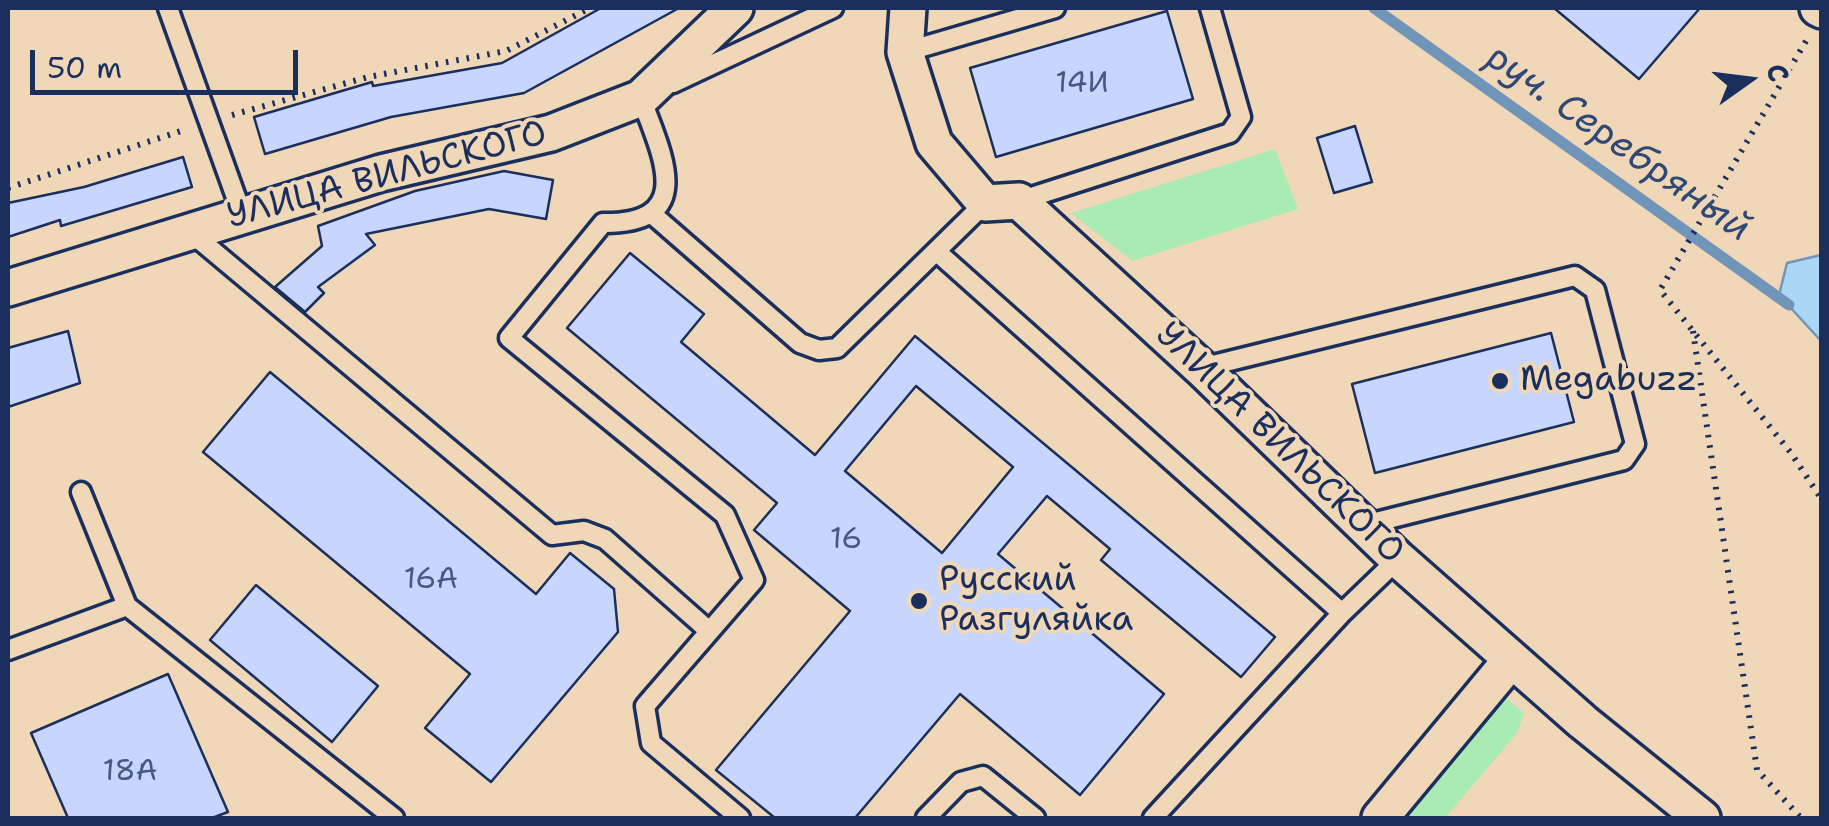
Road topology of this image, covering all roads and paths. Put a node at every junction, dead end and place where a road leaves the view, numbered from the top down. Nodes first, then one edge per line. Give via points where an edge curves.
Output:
1 (168, 8) edge
2 (590, 8) edge
3 (735, 8) edge
4 (833, 8) edge
5 (908, 8) edge
6 (1056, 8) edge
7 (1210, 8) edge
8 (1817, 16) edge
9 (905, 52) junction
10 (641, 98) junction
11 (208, 122) junction
12 (8, 188) edge
13 (1002, 202) junction
14 (242, 214) junction
15 (652, 214) junction
16 (189, 231) junction
17 (936, 252) junction
18 (8, 288) edge
19 (1693, 330) junction
20 (1202, 368) junction
21 (81, 492) dead end
22 (1822, 500) edge
23 (1364, 525) junction
24 (1398, 559) junction
25 (127, 606) junction
26 (1342, 613) junction
27 (708, 630) junction
28 (8, 650) edge
29 (1511, 660) junction
30 (394, 818) edge
31 (740, 818) edge
32 (926, 818) edge
33 (1035, 818) edge
34 (1153, 818) edge
35 (1380, 818) edge
36 (1702, 818) edge
37 (1800, 818) edge

1 - 11 lane
2 - 11 path via 506,51 368,76
3 - 10 street, УЛИЦА ВИЛЬСКОГО
4 - 10 lane
5 - 9 street
6 - 9 lane
7 - 13 lane via 1242,117 1230,133
8 - 19 path via 1660,290
9 - 13 street, УЛИЦА ВИЛЬСКОГО via 934,143
10 - 14 street, УЛИЦА ВИЛЬСКОГО via 551,133
10 - 15 lane via 667,178 662,204
11 - 12 path
11 - 14 lane
13 - 17 lane
13 - 20 street, УЛИЦА ВИЛЬСКОГО
14 - 16 street, УЛИЦА ВИЛЬСКОГО
15 - 17 lane via 800,343 818,350 837,348
15 - 27 lane via 604,223 509,338 725,515 754,580
16 - 18 street, УЛИЦА ВИЛЬСКОГО
16 - 27 lane via 552,535 584,531 606,539
17 - 26 lane
19 - 22 path
19 - 37 path via 1758,770
20 - 23 street, УЛИЦА ВИЛЬСКОГО
20 - 23 lane via 1575,276 1595,290 1636,444 1624,460
21 - 25 lane
23 - 24 street, УЛИЦА ВИЛЬСКОГО
24 - 26 lane
24 - 29 street, УЛИЦА ВИЛЬСКОГО
25 - 28 lane
25 - 30 lane
26 - 34 lane
27 - 31 lane via 645,706 648,725 652,744
29 - 35 street
29 - 36 street, УЛИЦА ВИЛЬСКОГО
32 - 33 lane via 961,782 983,776

